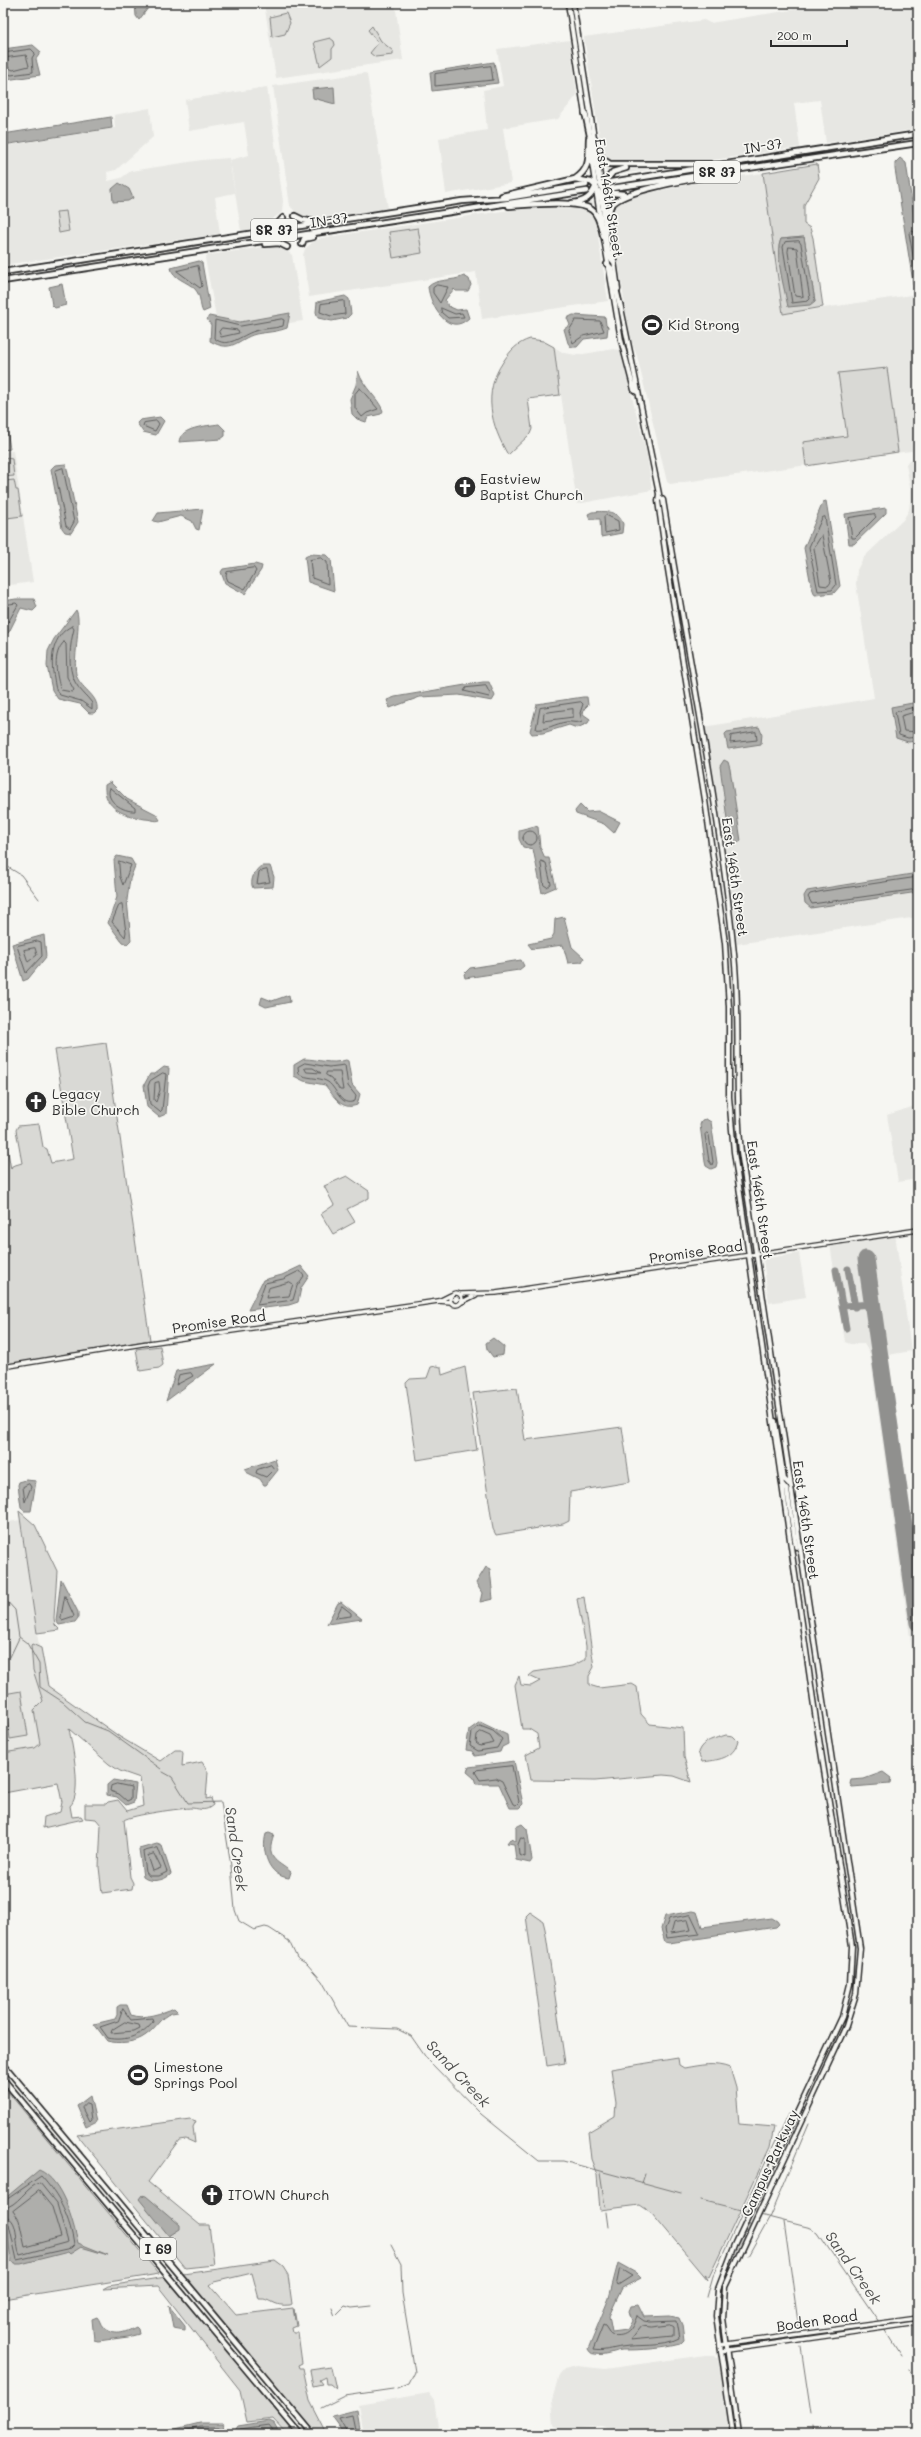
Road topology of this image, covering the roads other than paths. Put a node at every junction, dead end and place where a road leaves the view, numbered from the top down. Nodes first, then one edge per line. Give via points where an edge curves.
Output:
1 (568, 3) edge
2 (573, 3) edge
3 (585, 112) junction
4 (918, 134) edge
5 (588, 138) junction
6 (595, 139) junction
7 (918, 144) edge
8 (722, 164) junction
9 (637, 166) junction
10 (742, 170) junction
11 (600, 178) junction
12 (575, 179) junction
13 (611, 182) dead end
14 (586, 185) dead end
15 (596, 186) junction
16 (602, 186) junction
17 (612, 188) dead end
18 (587, 191) dead end
19 (599, 193) junction
20 (632, 193) junction
21 (495, 198) junction
22 (598, 204) junction
23 (559, 205) junction
24 (495, 206) junction
25 (296, 216) dead end
26 (283, 218) dead end
27 (335, 221) junction
28 (353, 228) junction
29 (242, 235) junction
30 (603, 235) junction
31 (302, 244) dead end
32 (243, 245) junction
33 (287, 247) dead end
34 (612, 248) junction
35 (614, 262) junction
36 (607, 264) junction
37 (3, 271) edge
38 (3, 282) edge
39 (620, 306) junction
40 (637, 392) junction
41 (660, 497) junction
42 (918, 1230) edge
43 (756, 1254) junction
44 (748, 1255) junction
45 (461, 1294) junction
46 (477, 1294) junction
47 (451, 1295) junction
48 (438, 1301) junction
49 (451, 1302) junction
50 (462, 1302) junction
51 (3, 1367) edge
52 (771, 1410) junction
53 (782, 1484) junction
54 (790, 1484) junction
55 (800, 1559) junction
56 (854, 1906) joint
57 (846, 1907) joint
58 (3, 2064) edge
59 (3, 2079) edge
60 (918, 2318) edge
61 (918, 2323) edge
62 (727, 2344) junction
63 (720, 2345) junction
64 (728, 2350) junction
65 (721, 2351) junction
66 (300, 2434) edge
67 (313, 2434) edge
68 (732, 2434) edge
69 (739, 2434) edge

1 - 3 main road, East 146th Street
2 - 6 main road, East 146th Street
3 - 5 main road, East 146th Street
3 - 11 highway
4 - 8 highway, IN-37 / SR 37
5 - 12 highway via 588,166 585,172
5 - 15 main road, East 146th Street
6 - 9 highway via 602,158 607,163
6 - 11 main road, East 146th Street
7 - 10 highway, IN-37 / SR 37
8 - 9 highway
8 - 13 highway, IN-37 / SR 37
9 - 16 highway via 613,172
10 - 17 highway, IN-37 / SR 37
10 - 20 highway
11 - 15 highway
11 - 16 highway
12 - 15 highway via 586,180
12 - 21 highway
14 - 21 highway, IN-37 / SR 37
15 - 19 highway
15 - 22 main road, East 146th Street
15 - 23 highway via 591,196 583,201
16 - 19 highway
16 - 20 highway via 616,194
16 - 34 main road, East 146th Street
18 - 24 highway, IN-37 / SR 37
19 - 22 highway
19 - 35 highway via 609,249
20 - 34 highway via 615,200 610,207
21 - 27 highway, IN-37 / SR 37
22 - 30 main road, East 146th Street
23 - 24 highway
23 - 30 highway via 585,206 591,209 598,217
24 - 28 highway, IN-37 / SR 37
25 - 27 highway via 309,222
26 - 29 highway via 275,227
27 - 29 highway, IN-37 / SR 37
28 - 31 highway via 304,239
28 - 32 highway, IN-37 / SR 37
29 - 37 highway, IN-37 / SR 37
30 - 36 main road, East 146th Street
32 - 33 highway via 280,243
32 - 38 highway, IN-37 / SR 37
34 - 35 main road, East 146th Street
35 - 39 main road, East 146th Street
36 - 39 highway via 612,268
36 - 40 main road, East 146th Street via 622,345 634,390
39 - 40 main road, East 146th Street via 639,388
40 - 41 main road, East 146th Street
41 - 43 main road, East 146th Street via 663,500 682,612 732,936 737,995 738,1125
41 - 44 main road, East 146th Street via 658,501 665,552 725,943 729,1007 730,1116
42 - 43 main road, Promise Road
43 - 44 main road, Promise Road
43 - 54 main road, East 146th Street
44 - 46 main road, Promise Road
44 - 52 main road, East 146th Street
45 - 46 main road, Promise Road
45 - 47 main road via 455,1292
45 - 50 main road
46 - 50 main road, Promise Road
47 - 48 main road, Promise Road
47 - 49 main road
48 - 49 main road, Promise Road
48 - 51 main road, Promise Road via 158,1341
49 - 50 main road via 457,1305
52 - 53 main road, East 146th Street
52 - 54 main road via 778,1432 784,1479
53 - 55 main road via 787,1490
53 - 57 main road, East 146th Street
54 - 55 main road, East 146th Street
55 - 56 main road, East 146th Street
56 - 62 main road, Campus Parkway via 860,1958 852,2008 840,2040 729,2276 722,2312
57 - 63 main road, Campus Parkway via 852,1955 845,2008 745,2224 718,2289 716,2311
58 - 67 highway, I 69
59 - 66 highway, I 69
60 - 62 main road, Boden Road
61 - 64 main road, Boden Road
62 - 63 main road, Boden Road
62 - 64 main road, Campus Parkway
63 - 65 main road, Campus Parkway
64 - 65 main road, Boden Road
64 - 69 main road, Campus Parkway
65 - 68 main road, Campus Parkway

